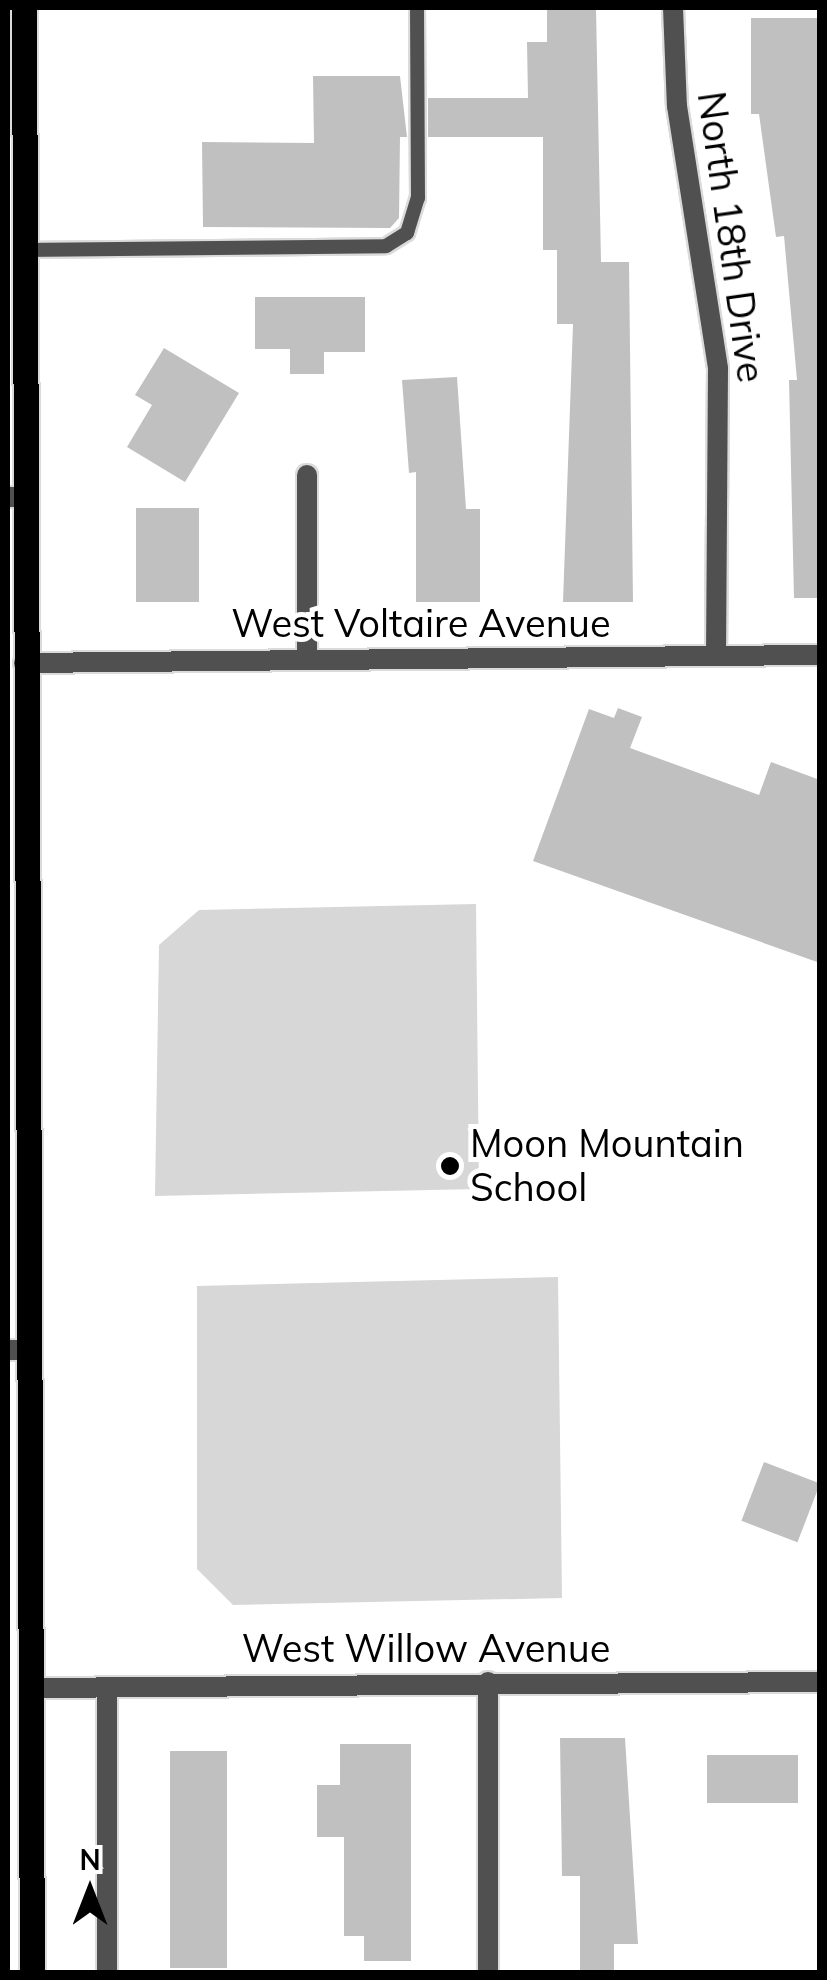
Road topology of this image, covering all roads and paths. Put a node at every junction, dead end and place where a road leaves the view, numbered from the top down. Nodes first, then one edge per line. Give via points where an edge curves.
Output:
1 (24, 8) edge
2 (418, 8) edge
3 (673, 8) edge
4 (23, 250) junction
5 (307, 475) dead end
6 (15, 497) edge
7 (820, 655) edge
8 (716, 656) junction
9 (307, 659) junction
10 (24, 663) junction
11 (17, 954) edge
12 (20, 1350) edge
13 (488, 1682) junction
14 (820, 1682) edge
15 (107, 1687) junction
16 (33, 1688) junction
17 (32, 1972) edge
18 (107, 1972) edge
19 (488, 1972) edge

1 - 4 main road
2 - 4 lane via 418,198 407,234 386,246
3 - 8 street, North 18th Drive via 677,106 718,369
4 - 6 main road
5 - 9 street
6 - 10 main road
7 - 8 street, West Voltaire Avenue
8 - 9 street, West Voltaire Avenue
9 - 10 street, West Voltaire Avenue
10 - 11 main road
11 - 12 main road
12 - 16 main road
13 - 14 street, West Willow Avenue
13 - 15 street, West Willow Avenue
13 - 19 street
15 - 16 street, West Willow Avenue
15 - 18 street
16 - 17 main road

